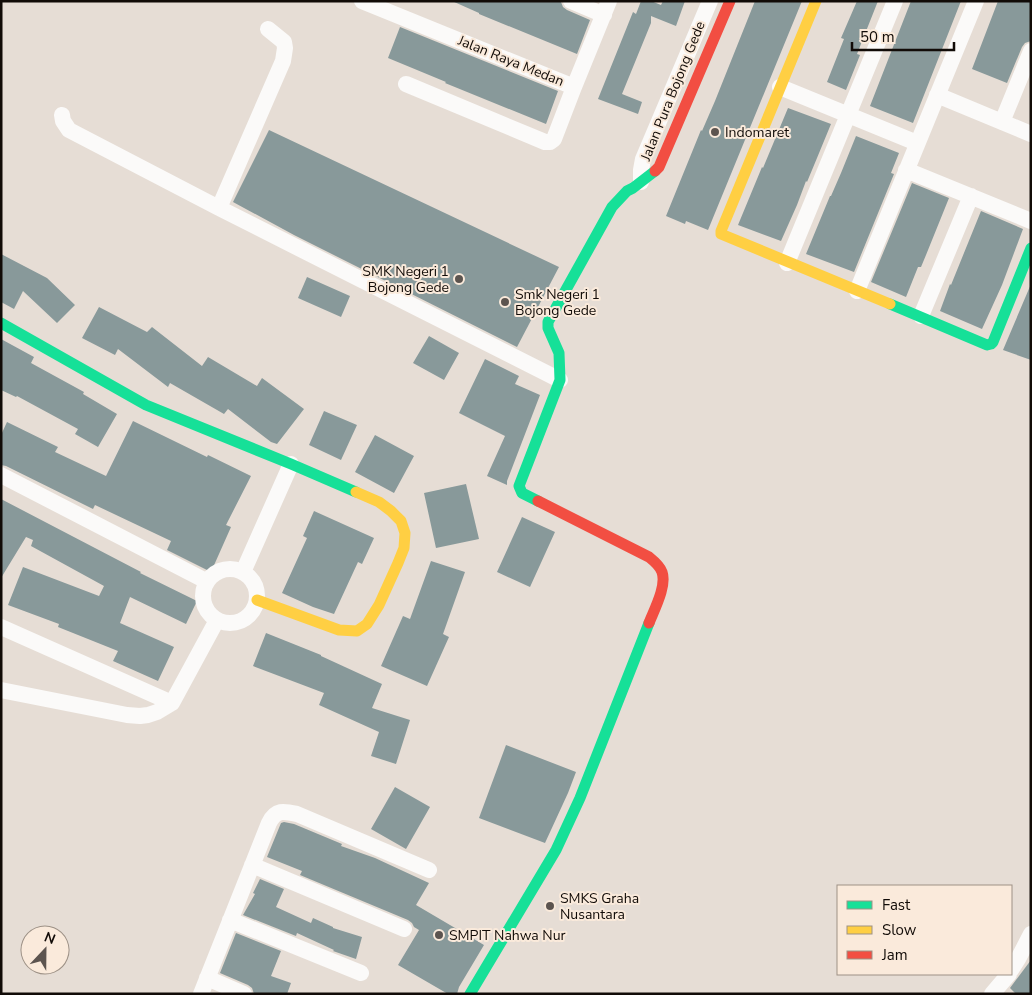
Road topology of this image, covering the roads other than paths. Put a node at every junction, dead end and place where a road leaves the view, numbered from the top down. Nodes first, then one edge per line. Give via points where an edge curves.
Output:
1 (362, 1) edge
2 (571, 1) edge
3 (710, 1) edge
4 (730, 1) edge
5 (816, 1) edge
6 (894, 1) edge
7 (976, 1) edge
8 (607, 8) edge
9 (268, 29) dead end
10 (1031, 51) edge
11 (406, 84) dead end
12 (574, 87) junction
13 (780, 87) junction
14 (937, 95) junction
15 (848, 114) junction
16 (62, 115) dead end
17 (1002, 122) junction
18 (1031, 134) edge
19 (918, 143) junction
20 (906, 170) junction
21 (641, 182) junction
22 (972, 196) junction
23 (219, 208) junction
24 (1031, 221) edge
25 (1031, 248) edge
26 (787, 263) junction
27 (857, 291) junction
28 (921, 316) junction
29 (1, 323) edge
30 (560, 380) junction
31 (291, 464) junction
32 (1, 475) edge
33 (243, 572) junction
34 (206, 581) junction
35 (257, 600) junction
36 (217, 620) junction
37 (1, 627) edge
38 (1, 690) edge
39 (172, 703) junction
40 (252, 865) junction
41 (430, 870) dead end
42 (230, 920) junction
43 (404, 930) dead end
44 (1031, 934) edge
45 (1012, 968) edge
46 (361, 973) dead end
47 (1008, 975) edge
48 (207, 978) junction
49 (201, 994) edge
50 (244, 994) edge
51 (470, 994) edge
52 (992, 994) edge

1 - 12 street, Jalan Raya Medan
2 - 8 street
3 - 21 street, Jalan Pura Bojong Gede via 644,160
4 - 21 street via 660,167
5 - 13 street
6 - 15 street
7 - 14 street
8 - 12 street, Jalan Raya Medan
9 - 23 street via 284,42 283,61
10 - 17 street
11 - 12 street via 545,142 554,139
13 - 15 street
13 - 26 street via 721,234
14 - 17 street
14 - 19 street
15 - 19 street
15 - 26 street
16 - 23 street via 69,130
17 - 18 street
19 - 20 street
20 - 22 street
20 - 27 street
21 - 30 street via 612,207 548,322 559,353
22 - 24 street
22 - 28 street
23 - 30 street
25 - 28 street via 991,344
26 - 27 street
27 - 28 street
29 - 31 street via 146,405
30 - 51 street via 519,486 522,493 649,557 660,566 664,578 570,822
31 - 33 street
31 - 35 street via 379,502 399,519 406,539 375,612 360,630 339,630
32 - 34 street
33 - 34 street via 233,568 222,569
33 - 35 street via 252,579 257,589
34 - 36 street via 203,603
35 - 36 street via 254,610 246,618 227,623
36 - 39 street
37 - 39 street
38 - 39 street via 140,716 157,712
40 - 41 street via 272,816 286,812
40 - 42 street
40 - 43 street
42 - 46 street
42 - 48 street
44 - 45 street
47 - 52 street
48 - 49 street
48 - 50 street

